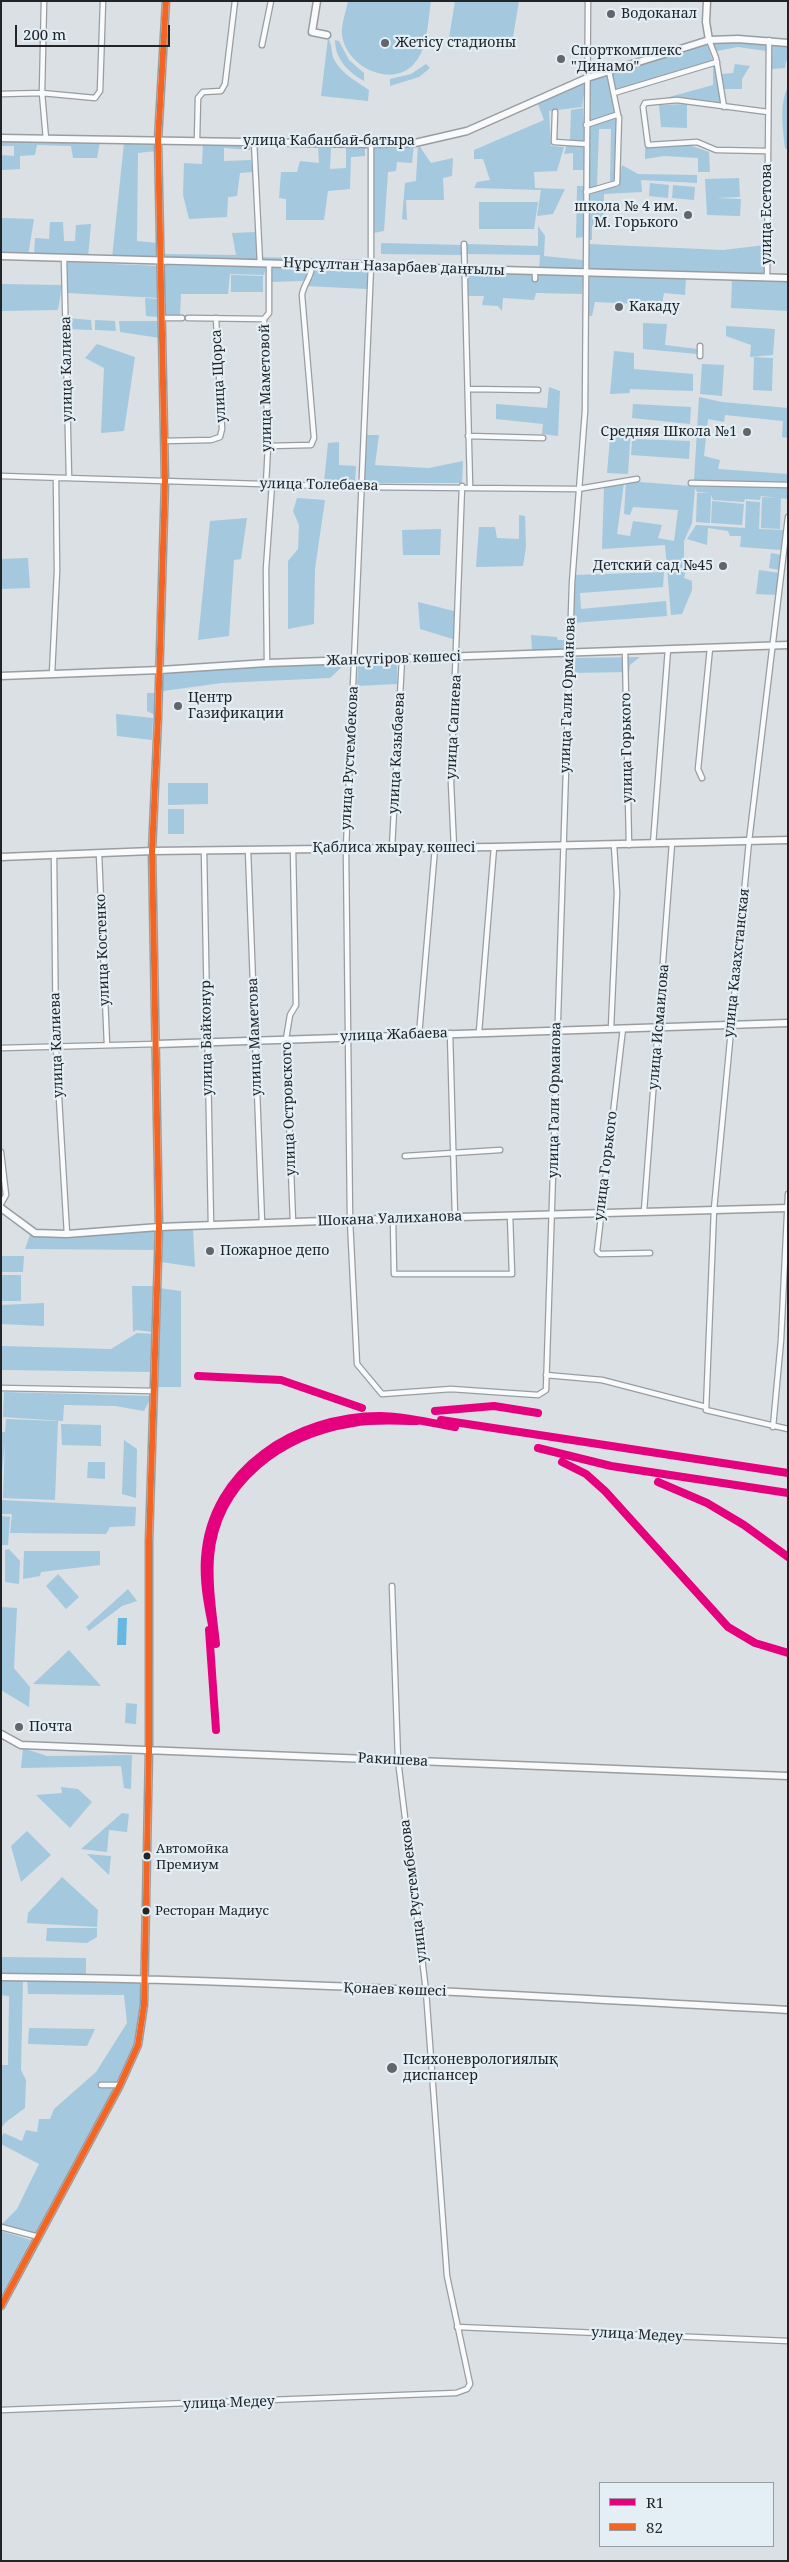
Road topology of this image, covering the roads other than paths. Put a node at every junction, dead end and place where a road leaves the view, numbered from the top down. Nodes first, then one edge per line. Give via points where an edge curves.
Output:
1 (44, 1) edge
2 (103, 1) edge
3 (166, 1) edge
4 (235, 1) edge
5 (271, 1) edge
6 (317, 1) edge
7 (588, 1) edge
8 (706, 1) edge
9 (327, 35) dead end
10 (709, 40) junction
11 (769, 40) junction
12 (788, 43) edge
13 (262, 45) dead end
14 (717, 62) junction
15 (609, 71) junction
16 (587, 78) junction
17 (42, 93) junction
18 (1, 94) edge
19 (614, 94) junction
20 (724, 107) junction
21 (555, 112) dead end
22 (768, 112) junction
23 (618, 115) junction
24 (586, 125) junction
25 (1, 138) edge
26 (46, 139) junction
27 (158, 140) junction
28 (198, 140) junction
29 (254, 141) junction
30 (371, 144) junction
31 (586, 144) junction
32 (768, 151) junction
33 (586, 192) junction
34 (464, 244) dead end
35 (1, 256) edge
36 (64, 259) junction
37 (160, 262) junction
38 (260, 264) junction
39 (268, 264) junction
40 (312, 265) junction
41 (370, 266) junction
42 (464, 269) junction
43 (535, 271) junction
44 (586, 273) junction
45 (767, 278) junction
46 (788, 278) edge
47 (535, 279) dead end
48 (162, 318) junction
49 (216, 318) junction
50 (264, 319) junction
51 (700, 346) dead end
52 (700, 356) dead end
53 (468, 390) junction
54 (538, 390) dead end
55 (468, 436) junction
56 (543, 438) dead end
57 (164, 442) junction
58 (268, 446) junction
59 (1, 476) edge
60 (56, 478) junction
61 (69, 478) junction
62 (637, 478) dead end
63 (165, 482) junction
64 (691, 483) dead end
65 (266, 484) junction
66 (272, 484) junction
67 (788, 485) edge
68 (360, 486) junction
69 (462, 486) junction
70 (470, 486) junction
71 (578, 489) junction
72 (788, 517) edge
73 (788, 645) edge
74 (773, 646) junction
75 (710, 648) junction
76 (668, 649) junction
77 (626, 651) junction
78 (569, 652) junction
79 (457, 656) junction
80 (402, 658) junction
81 (355, 660) junction
82 (267, 663) junction
83 (160, 670) junction
84 (52, 674) junction
85 (1, 676) edge
86 (702, 778) dead end
87 (788, 840) edge
88 (749, 841) junction
89 (672, 843) junction
90 (629, 844) junction
91 (653, 844) junction
92 (614, 845) junction
93 (563, 846) junction
94 (392, 848) junction
95 (435, 848) junction
96 (454, 848) junction
97 (494, 848) junction
98 (293, 849) junction
99 (346, 849) junction
100 (248, 850) junction
101 (152, 851) junction
102 (204, 852) junction
103 (99, 854) junction
104 (54, 856) junction
105 (1, 857) edge
106 (788, 1023) edge
107 (731, 1024) junction
108 (659, 1026) junction
109 (611, 1028) junction
110 (623, 1028) junction
111 (556, 1029) junction
112 (479, 1032) junction
113 (450, 1033) junction
114 (419, 1035) junction
115 (347, 1037) junction
116 (286, 1039) junction
117 (254, 1040) junction
118 (207, 1042) junction
119 (157, 1044) junction
120 (107, 1045) junction
121 (56, 1047) junction
122 (1, 1048) edge
123 (500, 1150) dead end
124 (1, 1152) edge
125 (454, 1153) junction
126 (405, 1156) dead end
127 (788, 1194) edge
128 (1, 1206) edge
129 (787, 1208) edge
130 (714, 1209) junction
131 (644, 1211) junction
132 (601, 1213) junction
133 (552, 1214) junction
134 (510, 1215) junction
135 (456, 1217) junction
136 (393, 1219) junction
137 (350, 1220) junction
138 (292, 1222) junction
139 (262, 1223) junction
140 (212, 1225) junction
141 (159, 1227) junction
142 (67, 1234) junction
143 (650, 1253) dead end
144 (546, 1376) junction
145 (1, 1388) edge
146 (546, 1390) joint
147 (154, 1391) junction
148 (706, 1409) junction
149 (773, 1428) junction
150 (788, 1430) edge
151 (392, 1586) dead end
152 (1, 1734) edge
153 (149, 1750) junction
154 (398, 1760) junction
155 (788, 1776) edge
156 (1, 1977) edge
157 (146, 1978) junction
158 (426, 1991) junction
159 (788, 2010) edge
160 (101, 2085) dead end
161 (120, 2085) junction
162 (1, 2228) edge
163 (39, 2236) junction
164 (2, 2302) edge
165 (457, 2327) junction
166 (788, 2341) edge
167 (456, 2393) joint
168 (1, 2410) edge

1 - 17 street
2 - 17 street via 100,91 95,98
3 - 27 main road
4 - 28 street via 225,84 221,91 203,92 198,98
5 - 13 street
6 - 9 main road via 312,32
7 - 16 street, улица Гали Орманова
8 - 10 main road
10 - 11 main road, улица Кабанбай-батыра
10 - 14 street
10 - 15 main road, улица Кабанбай-батыра
11 - 12 main road, улица Кабанбай-батыра
11 - 22 street, улица Есетова
14 - 19 street
14 - 20 street
15 - 16 main road, улица Кабанбай-батыра
15 - 19 street
16 - 24 street, улица Гали Орманова
16 - 30 main road, улица Кабанбай-батыра via 467,131 415,143
17 - 18 street
17 - 26 street
19 - 23 street
20 - 22 street, улица Есетова
20 - 32 street, улица Есетова via 677,100 645,103 647,144 698,142 718,151
21 - 31 street via 554,142
22 - 32 street, улица Есетова
23 - 24 street
23 - 33 street via 617,183
24 - 31 street, улица Гали Орманова
25 - 26 main road, улица Кабанбай-батыра
26 - 27 main road, улица Кабанбай-батыра
27 - 28 main road, улица Кабанбай-батыра
27 - 37 main road
28 - 29 main road, улица Кабанбай-батыра
29 - 30 main road, улица Кабанбай-батыра
29 - 38 street
30 - 41 street, улица Рустембекова
31 - 33 street, улица Гали Орманова
32 - 45 street, улица Есетова
33 - 44 street, улица Гали Орманова
34 - 42 street
35 - 36 main road, Нұрсұлтан Назарбаев даңғылы
36 - 37 main road, Нұрсұлтан Назарбаев даңғылы
36 - 61 street, улица Калиева
37 - 38 main road, Нұрсұлтан Назарбаев даңғылы
37 - 48 main road
38 - 39 main road, Нұрсұлтан Назарбаев даңғылы
39 - 40 main road, Нұрсұлтан Назарбаев даңғылы
39 - 50 street, улица Маметовой via 269,313
40 - 41 main road, Нұрсұлтан Назарбаев даңғылы
40 - 58 street via 302,295 314,438 312,445
41 - 42 main road, Нұрсұлтан Назарбаев даңғылы
41 - 68 street, улица Рустембекова
42 - 43 main road, Нұрсұлтан Назарбаев даңғылы
42 - 53 street
43 - 44 main road, Нұрсұлтан Назарбаев даңғылы
43 - 47 street
44 - 45 main road, Нұрсұлтан Назарбаев даңғылы
44 - 71 street, улица Гали Орманова via 584,411
45 - 46 main road, Нұрсұлтан Назарбаев даңғылы
48 - 49 street
48 - 57 main road
49 - 50 street
49 - 57 street, улица Щорса via 220,437
50 - 58 street, улица Маметовой
51 - 52 street
53 - 54 street
53 - 55 street
55 - 56 street
55 - 70 street
57 - 63 main road
58 - 65 street, улица Маметовой
59 - 60 street, улица Толебаева
60 - 61 street, улица Толебаева
60 - 84 street via 57,571
61 - 63 street, улица Толебаева
62 - 71 street, улица Толебаева
63 - 65 street, улица Толебаева
63 - 83 main road
64 - 67 street
65 - 66 street, улица Толебаева
66 - 68 street, улица Толебаева
66 - 82 street via 266,569
68 - 69 street, улица Толебаева
68 - 81 street, улица Рустембекова
69 - 70 street, улица Толебаева
69 - 79 street, улица Сапиева
70 - 71 street, улица Толебаева
71 - 78 street, улица Гали Орманова
72 - 74 street, улица Казахстанская
73 - 74 main road, Жансүгіров көшесі
74 - 75 main road, Жансүгіров көшесі
74 - 88 street, улица Казахстанская
75 - 76 main road, Жансүгіров көшесі
75 - 86 street via 698,759
76 - 77 main road, Жансүгіров көшесі
76 - 91 street
77 - 78 main road, Жансүгіров көшесі
77 - 90 street, улица Горького
78 - 79 main road, Жансүгіров көшесі
78 - 93 street, улица Гали Орманова
79 - 80 main road, Жансүгіров көшесі
79 - 96 street, улица Сапиева via 451,783
80 - 81 main road, Жансүгіров көшесі
80 - 94 street, улица Казыбаева
81 - 82 main road, Жансүгіров көшесі
81 - 99 street, улица Рустембекова
82 - 83 main road, Жансүгіров көшесі
83 - 84 main road, Жансүгіров көшесі
83 - 101 main road
84 - 85 main road, Жансүгіров көшесі
87 - 88 main road, Қаблиса жырау көшесі
88 - 89 main road, Қаблиса жырау көшесі
88 - 107 street, улица Казахстанская
89 - 91 main road, Қаблиса жырау көшесі
89 - 108 street, улица Исмаилова
90 - 91 main road, Қаблиса жырау көшесі
90 - 92 main road, Қаблиса жырау көшесі
92 - 93 main road, Қаблиса жырау көшесі
92 - 109 street via 617,893
93 - 97 main road, Қаблиса жырау көшесі
93 - 111 street, улица Гали Орманова
94 - 95 main road, Қаблиса жырау көшесі
94 - 99 main road, Қаблиса жырау көшесі
95 - 96 main road, Қаблиса жырау көшесі
95 - 114 street
96 - 97 main road, Қаблиса жырау көшесі
97 - 112 street
98 - 99 main road, Қаблиса жырау көшесі
98 - 100 main road, Қаблиса жырау көшесі
98 - 116 street, улица Островского via 296,1005 290,1015
99 - 115 street, улица Рустембекова
100 - 102 main road, Қаблиса жырау көшесі
100 - 117 street, улица Маметова
101 - 102 main road, Қаблиса жырау көшесі
101 - 103 main road, Қаблиса жырау көшесі
101 - 119 main road
102 - 118 street, улица Байконур
103 - 104 main road, Қаблиса жырау көшесі
103 - 120 street, улица Костенко
104 - 105 main road, Қаблиса жырау көшесі
104 - 121 street, улица Калиева
106 - 107 main road, улица Жабаева
107 - 108 main road, улица Жабаева
107 - 130 street, улица Казахстанская
108 - 110 main road, улица Жабаева
108 - 131 street, улица Исмаилова
109 - 110 main road, улица Жабаева
109 - 111 main road, улица Жабаева
110 - 132 street, улица Горького
111 - 112 main road, улица Жабаева
111 - 133 street, улица Гали Орманова
112 - 113 main road, улица Жабаева
113 - 114 main road, улица Жабаева
113 - 125 street
114 - 115 main road, улица Жабаева
115 - 116 main road, улица Жабаева
115 - 137 street, улица Рустембекова
116 - 117 main road, улица Жабаева
116 - 138 street, улица Островского
117 - 118 main road, улица Жабаева
117 - 139 street, улица Маметова
118 - 119 main road, улица Жабаева
118 - 140 street, улица Байконур
119 - 120 street, улица Жабаева
119 - 141 main road
120 - 121 street, улица Жабаева
121 - 122 street, улица Жабаева
121 - 142 street, улица Калиева
123 - 125 street
124 - 128 street via 6,1195
125 - 126 street
125 - 135 street
127 - 129 street
128 - 142 main road, Шокана Уалиханова via 35,1233
129 - 130 main road, Шокана Уалиханова
129 - 149 street
130 - 131 main road, Шокана Уалиханова
130 - 148 street, улица Казахстанская
131 - 132 main road, Шокана Уалиханова
132 - 133 main road, Шокана Уалиханова
132 - 143 street, улица Горького via 597,1252
133 - 134 main road, Шокана Уалиханова
133 - 144 street, улица Гали Орманова
134 - 135 main road, Шокана Уалиханова
134 - 136 street via 512,1274 394,1274
135 - 136 main road, Шокана Уалиханова
136 - 137 main road, Шокана Уалиханова
137 - 138 main road, Шокана Уалиханова
137 - 146 street, улица Рустембекова via 357,1364 382,1394 451,1389 538,1395
138 - 139 main road, Шокана Уалиханова
139 - 140 main road, Шокана Уалиханова
140 - 141 main road, Шокана Уалиханова
141 - 142 main road, Шокана Уалиханова
141 - 147 main road
144 - 146 street, улица Гали Орманова
144 - 148 street via 602,1380
145 - 147 street
147 - 153 main road via 149,1549
148 - 149 street
149 - 150 street
151 - 154 street, улица Рустембекова
152 - 153 main road, Ракишева via 21,1745
153 - 154 main road, Ракишева
153 - 157 main road
154 - 155 main road, Ракишева
154 - 158 street, улица Рустембекова
156 - 157 main road, Қонаев көшесі
157 - 158 main road, Қонаев көшесі
157 - 161 main road via 138,2045
158 - 159 main road, Қонаев көшесі
158 - 165 street, улица Рустембекова via 447,2276
160 - 161 street
161 - 163 main road
162 - 163 street
163 - 164 main road
165 - 166 street, улица Медеу
165 - 167 street, улица Рустембекова via 470,2384 467,2389
167 - 168 street, улица Медеу

